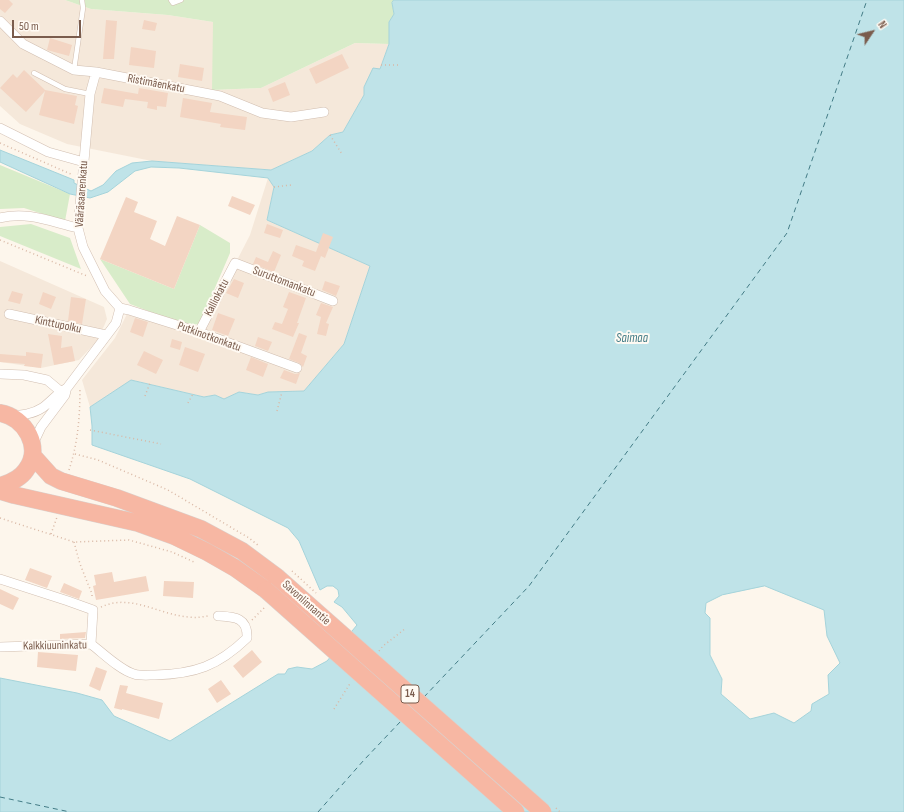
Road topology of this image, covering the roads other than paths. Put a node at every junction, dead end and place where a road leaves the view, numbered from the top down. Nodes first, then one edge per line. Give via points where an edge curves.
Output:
1 (82, 0) edge
2 (171, 0) edge
3 (181, 0) edge
4 (0, 22) edge
5 (74, 70) junction
6 (96, 72) junction
7 (34, 73) dead end
8 (90, 94) junction
9 (324, 112) dead end
10 (0, 128) edge
11 (84, 162) junction
12 (0, 218) edge
13 (78, 228) junction
14 (235, 263) joint
15 (333, 301) dead end
16 (120, 308) junction
17 (9, 314) dead end
18 (200, 332) junction
19 (106, 335) junction
20 (297, 368) dead end
21 (0, 374) edge
22 (66, 390) junction
23 (6, 415) edge
24 (32, 451) junction
25 (0, 486) edge
26 (0, 491) edge
27 (0, 579) edge
28 (218, 616) road end
29 (91, 644) junction
30 (0, 646) edge
31 (516, 812) edge
32 (543, 812) edge

1 - 5 lane
2 - 3 lane
4 - 5 street, Ristimäenkatu via 23,44
5 - 6 street, Ristimäenkatu
6 - 8 street, Vääräsaarenkatu
6 - 9 street, Ristimäenkatu via 220,96 262,113 291,117
7 - 8 lane via 65,89
8 - 11 street, Vääräsaarenkatu
10 - 11 street via 48,152
11 - 13 street, Vääräsaarenkatu via 80,180
12 - 13 street via 30,216
13 - 16 street, Vääräsaarenkatu via 83,247 105,291
14 - 15 street, Suruttomankatu
14 - 18 street, Kalliokatu
16 - 18 street, Putkinotkonkatu
16 - 19 street via 116,323
17 - 19 street, Kinttupolku
18 - 20 street, Putkinotkonkatu
19 - 22 street
21 - 22 street via 24,375 47,380
22 - 23 street via 34,412
22 - 24 street via 41,427
23 - 24 highway, 14 via 24,427 29,435
24 - 25 highway via 27,470 11,482
24 - 32 highway, Savonlinnantie / 14, bridge via 51,476 61,481 117,498 201,529 242,551 277,577
26 - 31 highway, Savonlinnantie / 14, bridge via 138,523 208,552 235,568
27 - 29 street via 92,610
28 - 29 street, Kalkkiuuninkatu via 242,620 246,627 246,638 219,660 194,671 135,675 121,669
29 - 30 street, Kalkkiuuninkatu

